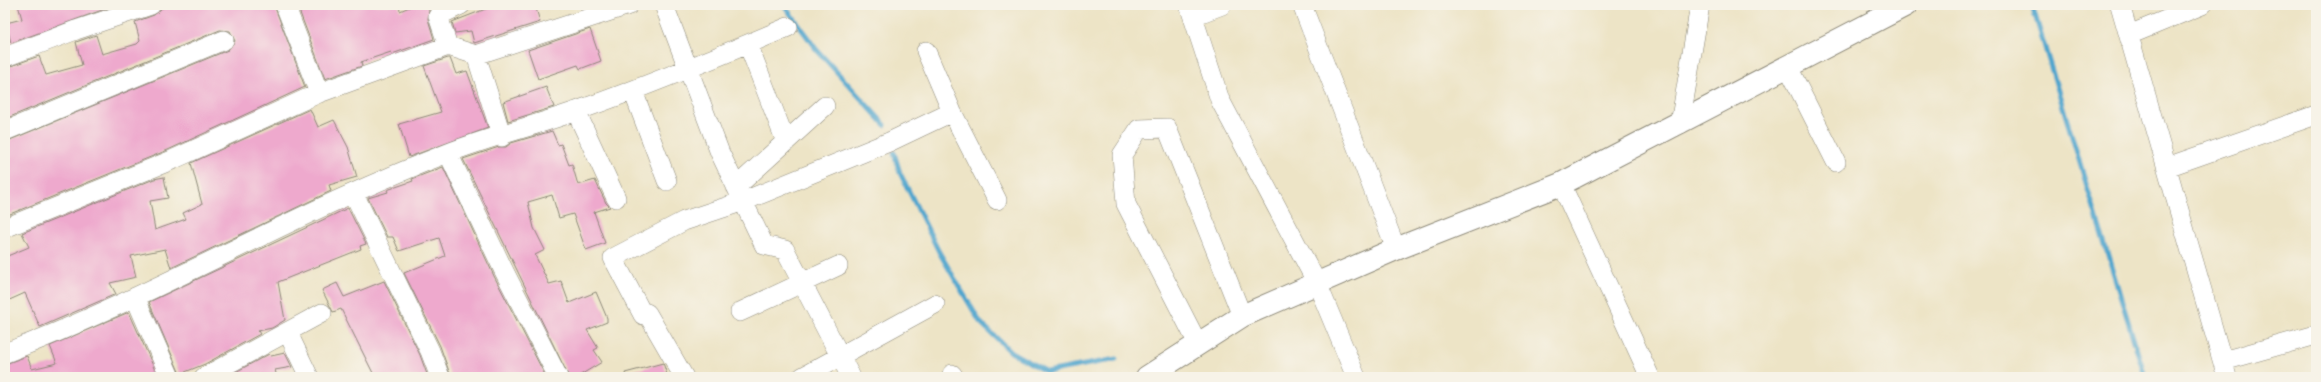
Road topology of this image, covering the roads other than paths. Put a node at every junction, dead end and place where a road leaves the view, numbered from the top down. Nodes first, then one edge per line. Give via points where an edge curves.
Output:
1 (151, 5) edge
2 (284, 5) edge
3 (461, 5) edge
4 (629, 5) edge
5 (664, 5) edge
6 (1222, 5) edge
7 (1302, 5) edge
8 (1700, 5) edge
9 (1906, 5) edge
10 (2120, 5) edge
11 (2201, 5) edge
12 (1191, 10) edge
13 (788, 26) dead end
14 (2129, 35) junction
15 (224, 40) dead end
16 (748, 44) junction
17 (448, 46) junction
18 (926, 51) dead end
19 (476, 55) junction
20 (5, 56) edge
21 (1788, 67) junction
22 (689, 70) junction
23 (632, 91) junction
24 (319, 93) junction
25 (826, 106) dead end
26 (576, 112) junction
27 (952, 112) junction
28 (2316, 115) edge
29 (1680, 124) junction
30 (5, 131) edge
31 (502, 136) junction
32 (786, 142) junction
33 (448, 153) junction
34 (1836, 162) dead end
35 (2167, 168) junction
36 (667, 181) dead end
37 (1561, 184) junction
38 (354, 194) junction
39 (740, 194) junction
40 (616, 198) dead end
41 (997, 200) dead end
42 (5, 228) edge
43 (1396, 249) junction
44 (838, 266) dead end
45 (802, 283) junction
46 (1317, 283) junction
47 (136, 297) junction
48 (935, 304) dead end
49 (740, 312) dead end
50 (322, 313) dead end
51 (1242, 316) junction
52 (288, 333) junction
53 (2316, 335) edge
54 (1198, 344) junction
55 (5, 353) edge
56 (840, 356) junction
57 (2225, 369) edge
58 (170, 377) edge
59 (204, 377) edge
60 (309, 377) edge
61 (440, 377) edge
62 (558, 377) edge
63 (684, 377) edge
64 (802, 377) edge
65 (852, 377) edge
66 (1147, 377) edge
67 (1356, 377) edge
68 (1650, 377) edge

1 - 20 street
2 - 24 street
3 - 17 street via 438,16
4 - 19 street
5 - 22 street
6 - 12 street
7 - 43 street
8 - 29 street
9 - 21 main road
10 - 14 street
11 - 14 street
12 - 46 street via 1220,100
13 - 16 street
14 - 35 street
15 - 30 street
16 - 22 street
16 - 32 street
17 - 19 street
17 - 24 street
18 - 27 street
19 - 31 street
21 - 29 main road
21 - 34 street
22 - 23 street
22 - 39 street via 720,153
23 - 26 street
23 - 36 street
24 - 42 street via 172,160
25 - 32 street
26 - 31 street
26 - 40 street
27 - 39 street via 889,142
27 - 41 street
28 - 35 street
29 - 37 main road
31 - 33 street
32 - 39 street
33 - 38 street
33 - 62 street
35 - 57 street
37 - 43 main road
37 - 68 street
38 - 47 street
38 - 61 street via 430,351
39 - 45 street via 764,245 785,250
39 - 63 street via 613,258 643,315 647,313
43 - 46 main road
44 - 45 street
45 - 49 street
45 - 56 street
46 - 51 main road
46 - 67 street
47 - 55 street via 54,335
47 - 58 street
48 - 56 street
50 - 52 street
51 - 54 main road
51 - 54 street via 1167,128 1139,129 1122,155 1126,204
52 - 59 street
52 - 60 street
53 - 57 street
54 - 66 main road
56 - 64 street
56 - 65 street

